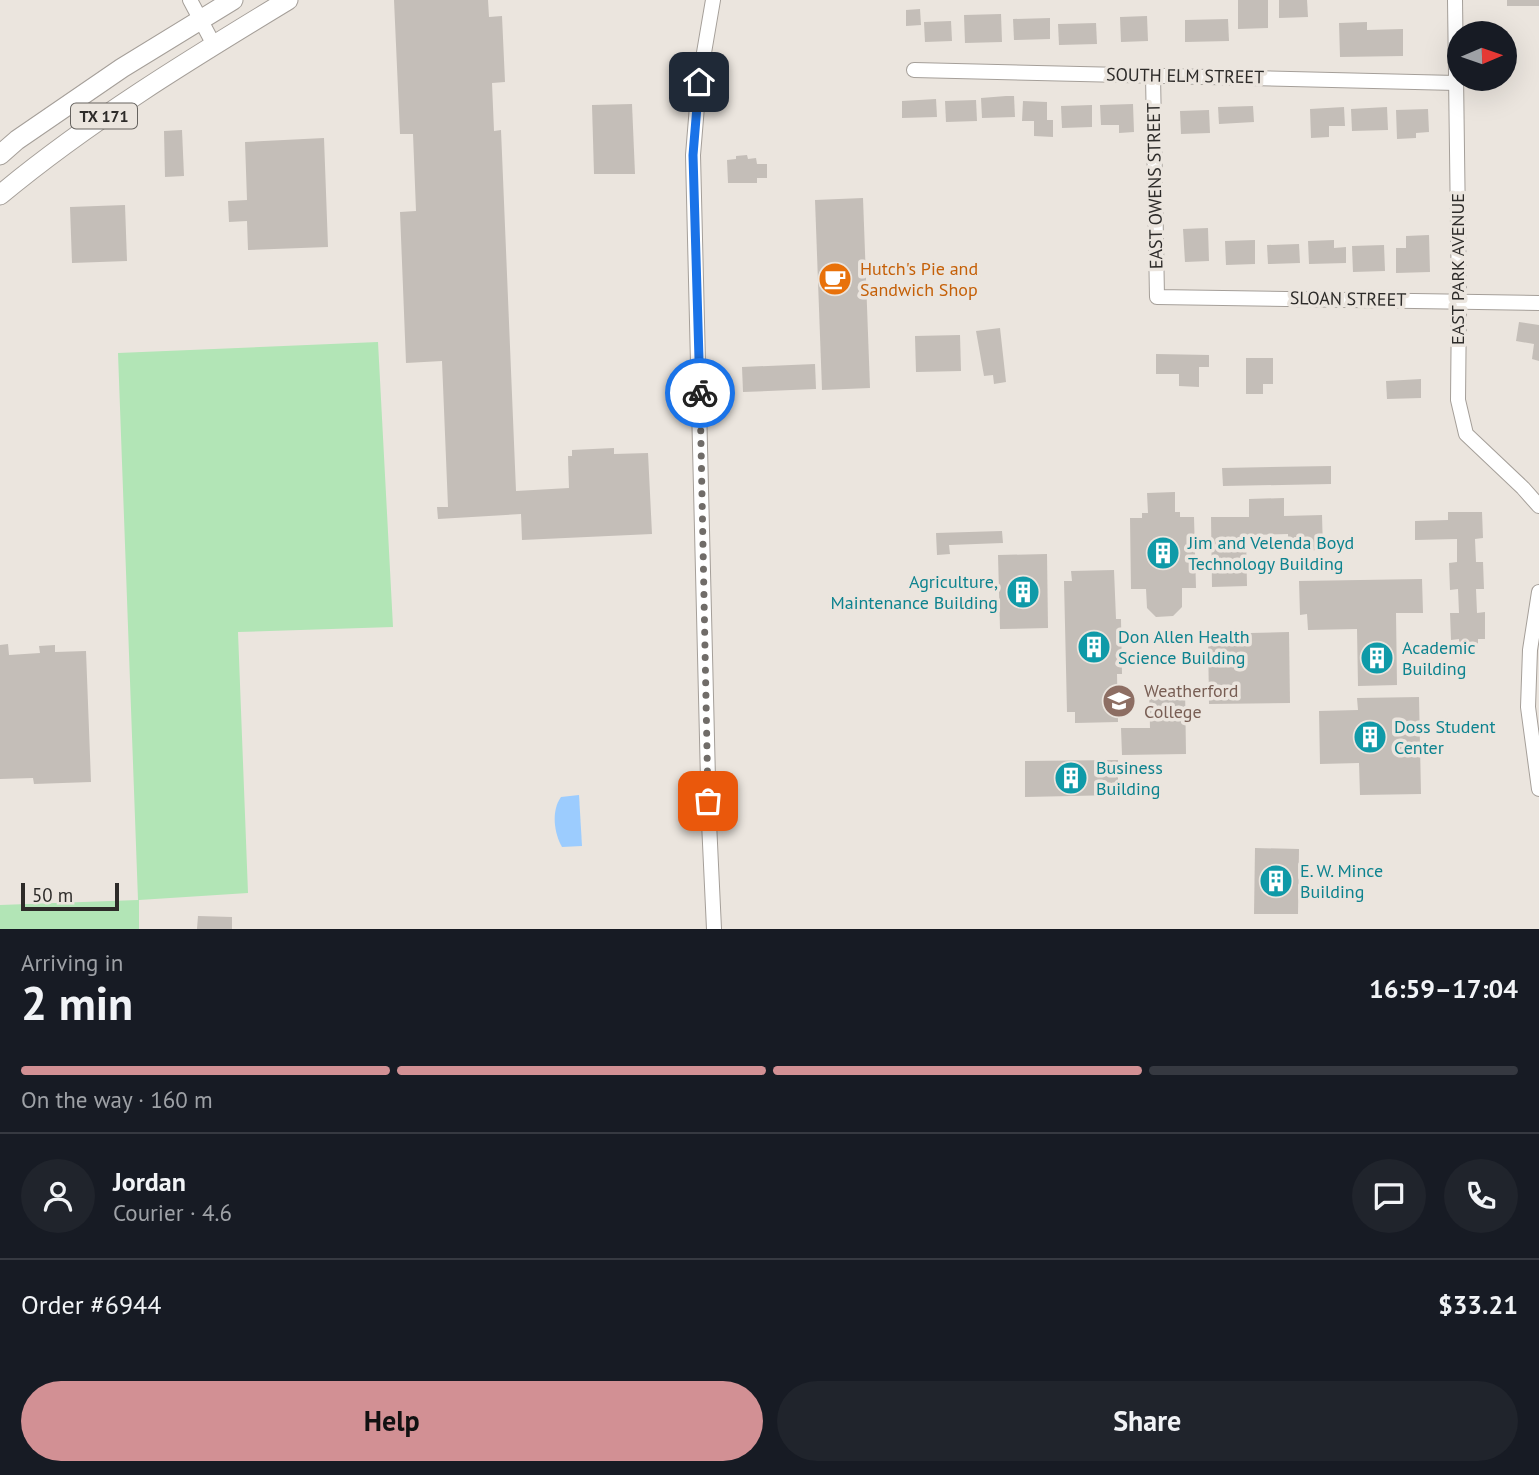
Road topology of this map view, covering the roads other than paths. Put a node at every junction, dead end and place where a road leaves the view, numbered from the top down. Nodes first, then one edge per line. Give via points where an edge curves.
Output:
1 (190, 0) edge
2 (233, 0) edge
3 (288, 0) edge
4 (713, 0) edge
5 (1455, 0) edge
6 (200, 19) junction
7 (1456, 21) edge
8 (214, 45) junction
9 (914, 71) dead end
10 (1153, 75) junction
11 (1447, 83) edge
12 (1457, 91) edge
13 (60, 111) junction
14 (0, 155) edge
15 (0, 167) edge
16 (0, 195) edge
17 (1157, 297) joint
18 (1459, 301) junction
19 (1539, 303) edge
20 (1539, 506) edge
21 (1539, 592) edge
22 (1534, 650) edge
23 (1535, 744) edge
24 (1539, 789) edge
25 (714, 929) edge

1 - 6 street
2 - 6 main road, TX 171
3 - 8 main road, TX 171
4 - 25 street via 693,155
5 - 7 street, EAST PARK AVENUE
6 - 8 street
6 - 13 main road, TX 171
8 - 16 main road, TX 171 via 102,118
9 - 10 street, SOUTH ELM STREET
10 - 11 street, SOUTH ELM STREET
10 - 17 street, EAST OWENS STREET
12 - 18 street, EAST PARK AVENUE
13 - 14 main road, TX 171
13 - 15 main road
17 - 18 street, SLOAN STREET
18 - 19 street, SLOAN STREET
18 - 20 street, EAST PARK AVENUE via 1458,400 1466,434
21 - 22 street
22 - 23 street via 1528,707
23 - 24 street

